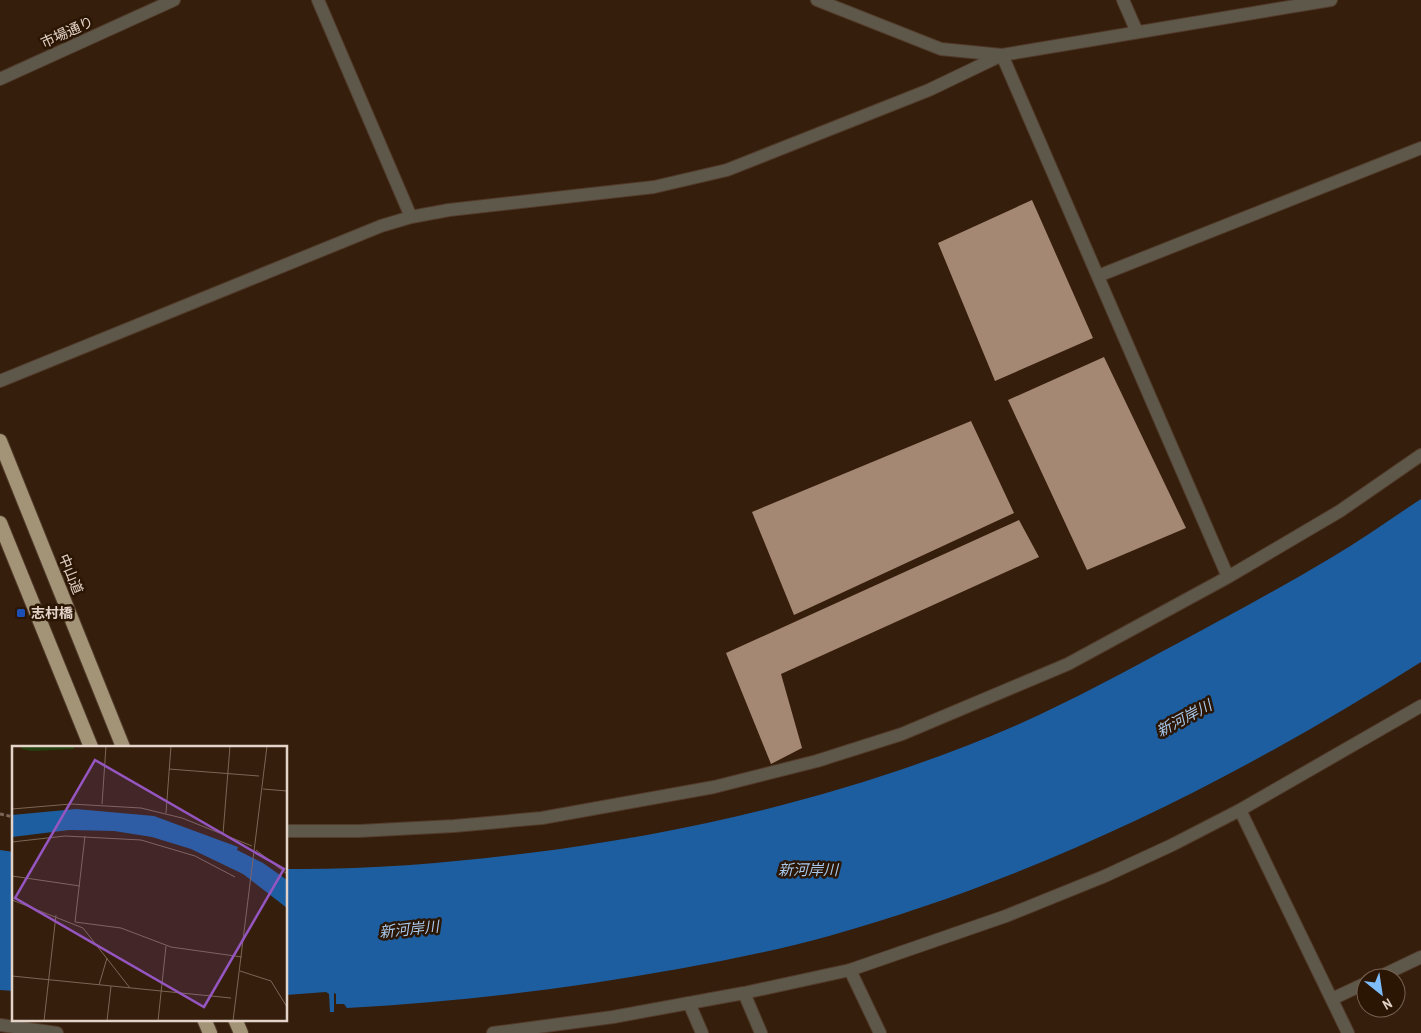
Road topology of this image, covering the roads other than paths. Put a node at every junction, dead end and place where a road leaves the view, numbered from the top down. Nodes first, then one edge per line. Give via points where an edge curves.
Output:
1 (174, 0) edge
2 (318, 0) edge
3 (817, 0) edge
4 (1122, 0) edge
5 (1330, 0) edge
6 (1137, 32) junction
7 (1002, 56) junction
8 (0, 79) edge
9 (1421, 148) edge
10 (411, 217) junction
11 (1098, 276) junction
12 (0, 381) edge
13 (0, 441) edge
14 (1421, 455) edge
15 (0, 523) edge
16 (1228, 577) junction
17 (1421, 706) edge
18 (91, 746) edge
19 (123, 746) edge
20 (1240, 810) junction
21 (288, 831) edge
22 (1421, 957) edge
23 (1398, 968) edge
24 (850, 970) junction
25 (1356, 988) edge
26 (744, 993) junction
27 (1332, 999) junction
28 (689, 1003) junction
29 (235, 1020) edge
30 (0, 1025) edge
31 (57, 1033) edge
32 (241, 1033) edge
33 (493, 1033) edge
34 (702, 1033) edge
35 (761, 1033) edge
36 (880, 1033) edge
37 (1348, 1033) edge

1 - 8 street, 市場通り
2 - 10 street
3 - 7 street via 941,49
4 - 6 street
5 - 6 street
6 - 7 street
7 - 10 street via 929,90 727,170 654,187
7 - 11 street
9 - 11 street
10 - 12 street via 381,226
11 - 16 street
13 - 19 highway, 中山道
14 - 16 street via 1340,511
15 - 18 highway
16 - 21 street via 1068,664 902,734 817,761 714,787 542,818 359,831
17 - 20 street
20 - 24 street via 1105,876 1006,916
20 - 27 street
22 - 23 street
24 - 26 street
24 - 36 street
25 - 27 street
26 - 28 street
26 - 35 street
27 - 37 street
28 - 33 street
28 - 34 street
29 - 32 highway
30 - 31 street

